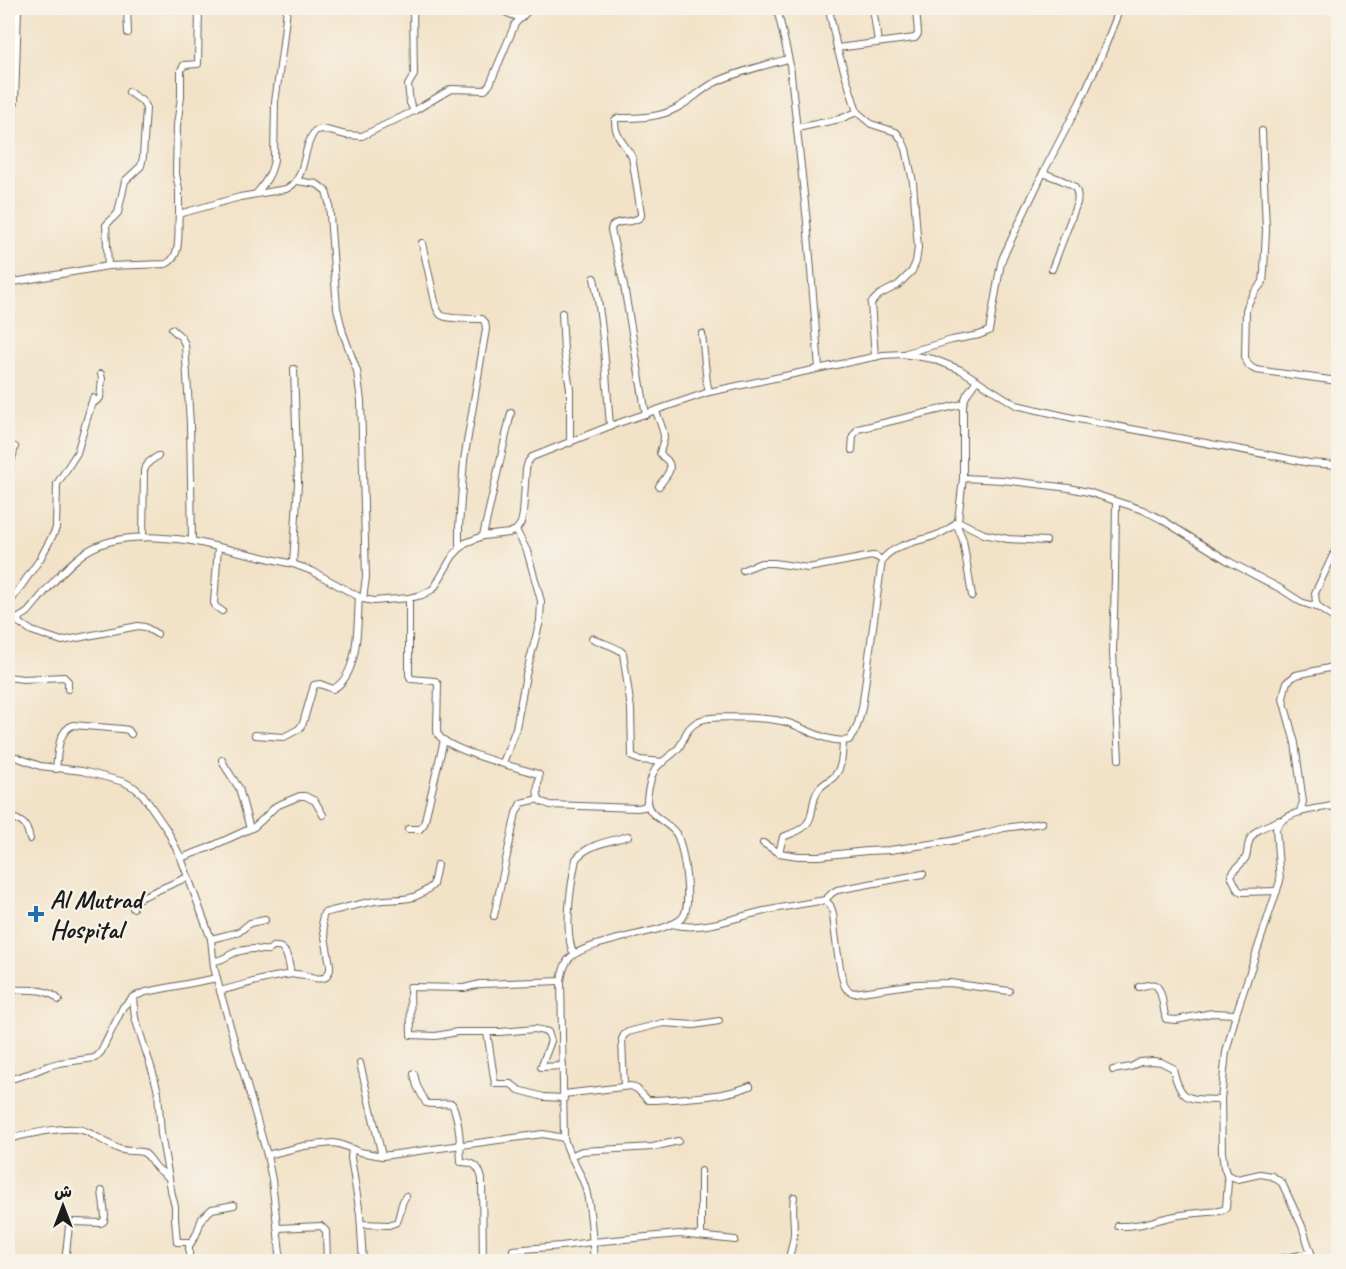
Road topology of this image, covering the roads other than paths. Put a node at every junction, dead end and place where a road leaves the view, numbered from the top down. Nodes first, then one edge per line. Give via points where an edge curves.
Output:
1 (18, 8) edge
2 (127, 8) edge
3 (199, 8) edge
4 (287, 8) edge
5 (413, 8) edge
6 (488, 8) edge
7 (496, 8) edge
8 (531, 8) edge
9 (777, 8) edge
10 (836, 8) edge
11 (873, 8) edge
12 (916, 8) edge
13 (1120, 8) edge
14 (521, 18) junction
15 (128, 33) dead end
16 (878, 42) junction
17 (837, 48) junction
18 (788, 59) junction
19 (129, 92) dead end
20 (15, 102) dead end
21 (414, 111) junction
22 (857, 112) junction
23 (797, 128) junction
24 (1262, 131) dead end
25 (1043, 173) junction
26 (297, 181) junction
27 (256, 194) junction
28 (179, 214) junction
29 (422, 243) dead end
30 (108, 266) junction
31 (1052, 268) dead end
32 (594, 278) dead end
33 (8, 283) edge
34 (562, 313) dead end
35 (172, 329) dead end
36 (702, 334) dead end
37 (903, 354) junction
38 (875, 357) junction
39 (819, 368) junction
40 (294, 369) dead end
41 (101, 374) dead end
42 (977, 380) junction
43 (1338, 381) edge
44 (709, 392) junction
45 (93, 398) dead end
46 (963, 404) junction
47 (90, 405) junction
48 (656, 411) junction
49 (511, 413) dead end
50 (646, 415) junction
51 (610, 426) junction
52 (570, 442) junction
53 (15, 447) dead end
54 (852, 450) dead end
55 (158, 456) dead end
56 (1338, 465) edge
57 (8, 474) edge
58 (963, 478) junction
59 (659, 486) dead end
60 (1116, 502) junction
61 (957, 522) junction
62 (516, 530) junction
63 (483, 536) junction
64 (143, 538) junction
65 (1046, 540) dead end
66 (192, 541) junction
67 (1338, 545) edge
68 (218, 547) junction
69 (459, 549) junction
70 (882, 560) junction
71 (293, 564) junction
72 (743, 570) dead end
73 (972, 596) dead end
74 (361, 598) junction
75 (409, 598) junction
76 (8, 605) edge
77 (1319, 608) junction
78 (222, 611) dead end
79 (8, 620) edge
80 (15, 620) junction
81 (1338, 621) edge
82 (157, 634) dead end
83 (592, 638) dead end
84 (1338, 666) edge
85 (8, 677) edge
86 (68, 689) dead end
87 (131, 734) dead end
88 (255, 735) dead end
89 (444, 740) junction
90 (843, 742) junction
91 (8, 754) edge
92 (1119, 759) dead end
93 (222, 760) dead end
94 (664, 762) junction
95 (503, 763) junction
96 (56, 769) junction
97 (539, 799) junction
98 (647, 803) junction
99 (1338, 805) edge
100 (1300, 810) junction
101 (323, 815) dead end
102 (8, 816) edge
103 (1284, 819) junction
104 (1042, 823) dead end
105 (250, 829) junction
106 (408, 829) dead end
107 (628, 836) dead end
108 (30, 839) dead end
109 (763, 843) dead end
110 (779, 853) junction
111 (182, 858) junction
112 (437, 865) dead end
113 (923, 874) dead end
114 (188, 878) junction
115 (1277, 891) junction
116 (825, 900) junction
117 (133, 908) dead end
118 (494, 916) dead end
119 (265, 920) dead end
120 (672, 924) junction
121 (211, 939) junction
122 (576, 953) junction
123 (214, 961) junction
124 (291, 975) junction
125 (217, 978) junction
126 (561, 981) junction
127 (1140, 987) dead end
128 (8, 990) edge
129 (1009, 991) dead end
130 (220, 992) junction
131 (133, 997) junction
132 (59, 1000) dead end
133 (1236, 1014) junction
134 (719, 1021) dead end
135 (487, 1032) junction
136 (360, 1063) dead end
137 (563, 1066) junction
138 (1113, 1070) dead end
139 (414, 1074) dead end
140 (8, 1080) edge
141 (624, 1086) junction
142 (750, 1086) dead end
143 (564, 1096) junction
144 (1221, 1100) junction
145 (564, 1138) junction
146 (8, 1139) edge
147 (678, 1141) dead end
148 (460, 1145) junction
149 (352, 1149) junction
150 (267, 1155) junction
151 (382, 1156) junction
152 (570, 1156) junction
153 (701, 1171) dead end
154 (1227, 1175) junction
155 (169, 1178) junction
156 (102, 1191) dead end
157 (406, 1196) dead end
158 (794, 1197) dead end
159 (234, 1205) dead end
160 (361, 1224) junction
161 (1118, 1226) dead end
162 (278, 1228) junction
163 (700, 1236) junction
164 (735, 1240) dead end
165 (191, 1242) junction
166 (592, 1242) junction
167 (1311, 1253) junction
168 (65, 1262) edge
169 (189, 1262) edge
170 (281, 1262) edge
171 (327, 1262) edge
172 (363, 1262) edge
173 (483, 1262) edge
174 (514, 1262) edge
175 (594, 1262) edge
176 (788, 1262) edge
177 (1264, 1262) edge
178 (1314, 1262) edge

1 - 20 street
2 - 15 street
3 - 28 street via 198,64 184,65 181,70 176,174
4 - 27 street via 274,102 273,169
5 - 21 street via 414,75 408,86
6 - 7 street
7 - 14 street
8 - 14 street
9 - 18 street
10 - 17 street via 830,14
11 - 16 street
12 - 16 street via 915,38
13 - 25 street via 1081,100
14 - 21 street via 488,87 451,89
16 - 17 street
17 - 22 street
18 - 23 street
18 - 50 street via 713,84 661,114 615,120 617,135 632,157 641,213 637,220 617,222 611,230
19 - 30 street via 146,108 143,157 139,168 125,181 118,213 106,225
21 - 26 street via 362,136 326,129 315,131
22 - 23 street
22 - 38 street via 871,124 896,132 902,140 914,192 916,262 898,285 871,303
23 - 39 street
24 - 43 street via 1264,271 1263,282 1246,310 1247,364 1256,370
25 - 31 street via 1075,188 1078,195
25 - 37 street via 1001,263 988,331
26 - 27 street via 286,189
26 - 74 street via 317,184 328,194 337,308 360,388 366,577
27 - 28 street
28 - 30 street via 177,253 172,261
29 - 69 street via 439,312 482,319 486,326 464,460
30 - 33 street
32 - 51 street
34 - 52 street via 570,389
35 - 66 street via 185,344
36 - 44 street
37 - 38 street
37 - 42 street via 933,359
38 - 39 street
39 - 44 street
40 - 71 street via 298,483
41 - 47 street via 100,398
42 - 46 street
42 - 56 street via 1016,405 1309,463
44 - 48 street
45 - 47 street
46 - 54 street via 858,429
46 - 58 street
47 - 76 street via 75,457 57,484 54,533
48 - 50 street
48 - 59 street via 664,433 660,453 670,468
49 - 63 street
50 - 51 street
51 - 52 street
52 - 62 street via 528,462 524,514
53 - 57 street
55 - 64 street via 144,470
58 - 60 street via 1070,488
58 - 61 street
60 - 77 street via 1161,519 1301,602
60 - 92 street via 1113,653
61 - 65 street via 1008,539
61 - 70 street via 935,536 894,549
61 - 73 street
62 - 63 street
62 - 95 street via 527,551 541,601 540,621 516,728
63 - 69 street
64 - 66 street
64 - 80 street via 111,541 80,556 28,612
66 - 68 street
67 - 77 street via 1316,590
68 - 71 street
68 - 78 street via 214,603
69 - 75 street via 429,592
70 - 72 street via 872,556 808,568 761,563
70 - 90 street via 859,722 855,733
71 - 74 street
74 - 75 street
74 - 88 street via 352,663 341,683 333,689 314,685 303,723 296,732 284,737
75 - 89 street via 409,675 411,679 438,684 437,733
77 - 81 street
79 - 80 street
80 - 82 street via 32,631 62,641 138,626
83 - 94 street via 623,653 633,757
84 - 100 street via 1296,675 1285,689 1283,699 1295,743 1303,802
85 - 86 street via 64,677
87 - 96 street via 122,729 73,725 62,734
89 - 95 street
89 - 106 street via 424,824 420,829
90 - 94 street via 786,722 708,719 687,730 681,745
90 - 110 street via 840,768 818,791 806,825 783,837
91 - 96 street
93 - 105 street via 238,788
94 - 98 street via 652,775
95 - 97 street via 539,775
96 - 111 street via 90,773 135,788 167,830
97 - 98 street via 550,804 638,808
97 - 118 street via 521,803 516,813
98 - 120 street via 651,812 677,834 681,846 688,905 683,917
99 - 100 street
100 - 103 street
101 - 105 street via 315,801 300,796 276,806
102 - 108 street via 27,826
103 - 115 street via 1276,830 1280,881
103 - 115 street via 1265,826 1252,837 1247,856 1231,876 1242,892
104 - 110 street via 890,850 819,856
105 - 111 street
107 - 122 street via 604,842 576,859 569,938
109 - 110 street
111 - 114 street
112 - 124 street via 433,885 418,896 324,913 328,974 322,979
113 - 116 street via 837,890
114 - 117 street via 135,900
114 - 121 street
115 - 133 street
116 - 120 street via 695,927
116 - 129 street via 831,905 842,975 849,991 950,983
119 - 121 street
120 - 122 street
121 - 123 street
122 - 126 street via 568,960
123 - 124 street via 240,951 276,946 286,954
123 - 125 street
124 - 130 street
125 - 130 street
125 - 131 street
126 - 135 street via 464,988 410,987 411,1035
126 - 137 street
127 - 133 street via 1158,987 1166,1019
128 - 132 street via 48,992
130 - 150 street
131 - 140 street via 123,1007 95,1058 48,1066
131 - 155 street via 135,1018 158,1092
133 - 144 street via 1226,1052
134 - 141 street via 694,1026 663,1023 628,1032 622,1039
135 - 137 street via 548,1032 550,1041 541,1067
135 - 143 street via 495,1084 511,1084 544,1097
136 - 151 street
137 - 143 street
138 - 144 street via 1140,1062 1161,1062 1173,1068 1174,1079 1186,1097
139 - 148 street via 426,1103 452,1104
141 - 142 street via 637,1089 648,1100 717,1096
141 - 143 street
143 - 145 street
144 - 154 street via 1222,1152
145 - 148 street via 543,1134
145 - 152 street
146 - 155 street via 59,1129 81,1130 125,1152 146,1154
147 - 152 street via 653,1147 582,1151
148 - 151 street
148 - 173 street via 461,1162 470,1162 480,1170 482,1179
149 - 150 street via 323,1143
149 - 151 street
149 - 160 street
150 - 162 street
152 - 166 street via 586,1190
153 - 163 street
154 - 161 street via 1223,1210
154 - 167 street via 1238,1179 1260,1174 1282,1183
155 - 165 street via 176,1206 177,1242
156 - 168 street via 104,1221 71,1223
157 - 160 street via 397,1222
158 - 176 street via 794,1241
159 - 165 street via 212,1209 202,1218
160 - 172 street
162 - 170 street
162 - 171 street via 321,1226 326,1231
163 - 164 street
163 - 166 street via 679,1234
165 - 169 street
166 - 174 street via 513,1250
166 - 175 street
167 - 177 street
167 - 178 street

